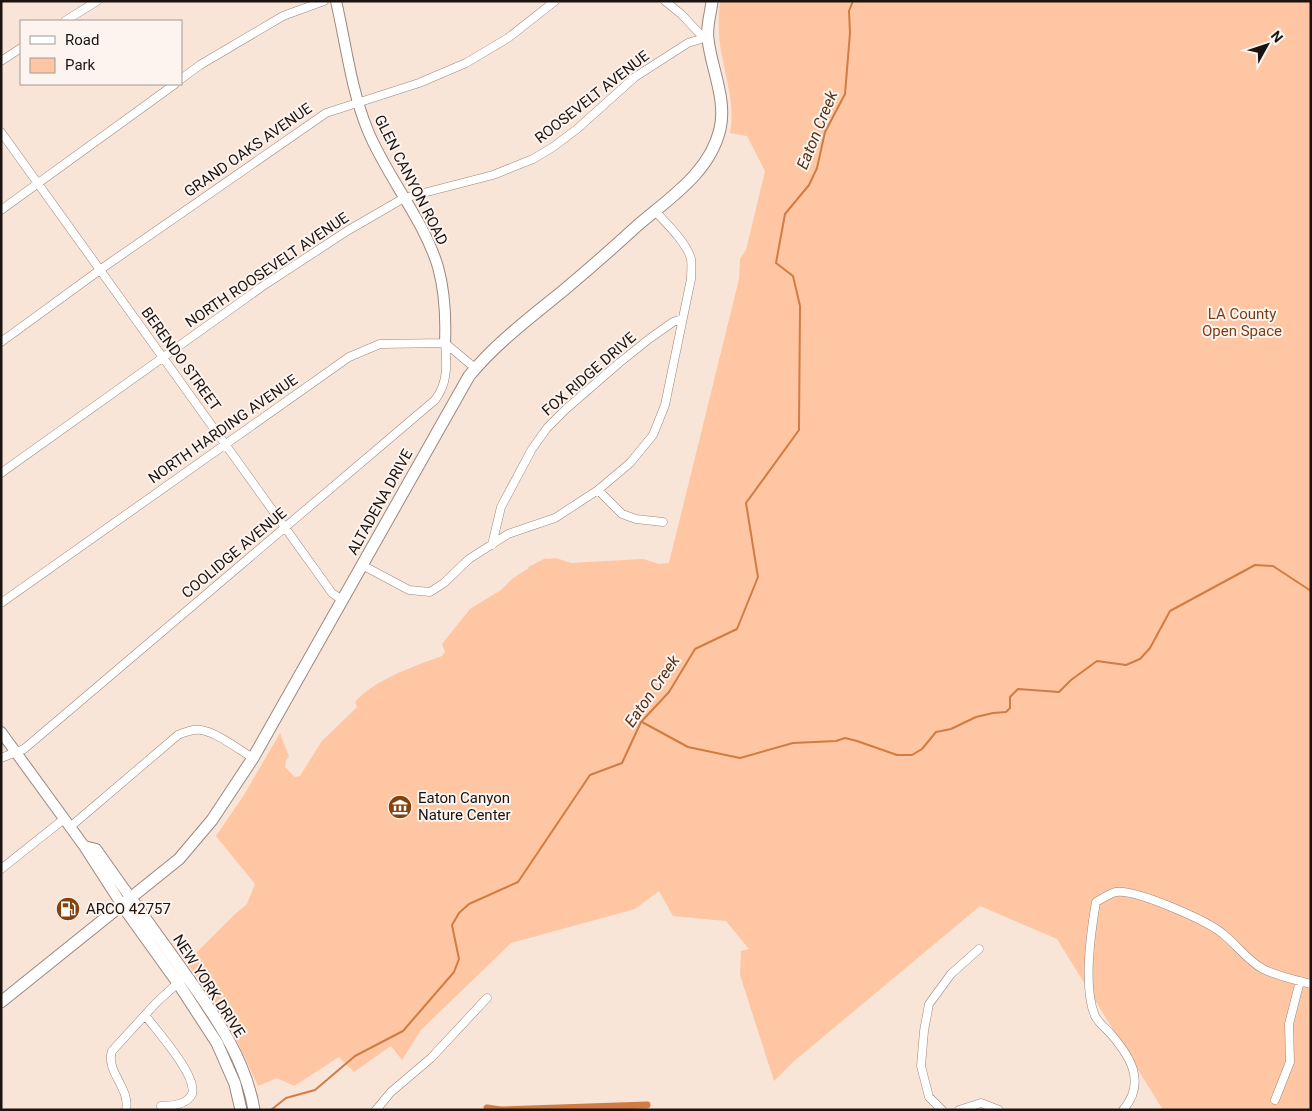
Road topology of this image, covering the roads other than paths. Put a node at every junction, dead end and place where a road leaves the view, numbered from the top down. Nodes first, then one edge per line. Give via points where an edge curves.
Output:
1 (97, 1) edge
2 (324, 1) edge
3 (336, 1) edge
4 (555, 1) edge
5 (665, 1) edge
6 (712, 1) edge
7 (67, 20) edge
8 (707, 37) junction
9 (20, 49) edge
10 (1, 61) edge
11 (182, 78) edge
12 (174, 85) edge
13 (358, 103) junction
14 (1, 132) edge
15 (38, 183) junction
16 (404, 198) junction
17 (1, 210) edge
18 (655, 211) junction
19 (100, 270) junction
20 (682, 318) junction
21 (1, 342) edge
22 (445, 343) junction
23 (163, 357) junction
24 (475, 368) junction
25 (226, 444) junction
26 (1, 473) edge
27 (598, 490) junction
28 (663, 522) dead end
29 (286, 527) junction
30 (492, 545) junction
31 (362, 565) junction
32 (342, 600) junction
33 (1, 603) edge
34 (1, 732) edge
35 (15, 751) junction
36 (1, 758) edge
37 (253, 758) junction
38 (67, 823) junction
39 (1, 870) edge
40 (126, 901) junction
41 (979, 949) dead end
42 (182, 979) junction
43 (1300, 981) junction
44 (1311, 984) edge
45 (487, 998) dead end
46 (1, 1002) edge
47 (145, 1016) junction
48 (1276, 1100) dead end
49 (161, 1106) dead end
50 (253, 1107) edge
51 (126, 1110) edge
52 (240, 1110) edge
53 (376, 1110) edge
54 (942, 1110) edge
55 (959, 1110) edge
56 (999, 1110) edge
57 (1123, 1110) edge

1 - 7 street
2 - 11 street via 283,16
3 - 13 street, GLEN CANYON ROAD
4 - 13 street, GRAND OAKS AVENUE via 508,38 466,63
5 - 8 street
6 - 8 main road, ALTADENA DRIVE
8 - 16 street, ROOSEVELT AVENUE via 688,43 635,77 577,129 533,158 493,175
8 - 18 main road, ALTADENA DRIVE via 722,114 716,142 705,165
9 - 10 street
12 - 15 street
13 - 16 street, GLEN CANYON ROAD via 377,150
13 - 19 street, GRAND OAKS AVENUE via 326,113
14 - 15 street, BERENDO STREET
15 - 17 street
15 - 19 street, BERENDO STREET
16 - 22 street, GLEN CANYON ROAD via 438,267
16 - 23 street, NORTH ROOSEVELT AVENUE via 263,286
18 - 20 street via 683,243 691,258 691,279
18 - 24 main road, ALTADENA DRIVE
19 - 21 street, GRAND OAKS AVENUE
19 - 23 street, BERENDO STREET
20 - 27 street via 665,405 653,435 630,462
20 - 30 street, FOX RIDGE DRIVE via 627,357 547,428 501,507
22 - 24 street
22 - 25 street, NORTH HARDING AVENUE via 380,344 349,357
22 - 29 street, COOLIDGE AVENUE via 445,380 435,400
23 - 25 street, BERENDO STREET
23 - 26 street, NORTH ROOSEVELT AVENUE
24 - 31 main road, ALTADENA DRIVE
25 - 29 street, BERENDO STREET
25 - 33 street, NORTH HARDING AVENUE
27 - 28 street via 622,514
27 - 30 street via 555,518 508,534
29 - 32 street, BERENDO STREET via 332,593
29 - 35 street, COOLIDGE AVENUE via 24,749
30 - 31 street via 430,592 409,590
31 - 32 main road, ALTADENA DRIVE
32 - 37 main road, ALTADENA DRIVE
34 - 35 street, NEW YORK DRIVE
35 - 36 street, COOLIDGE AVENUE
35 - 38 street, NEW YORK DRIVE
37 - 38 street via 208,732 189,730 178,735
37 - 40 main road, ALTADENA DRIVE via 197,839
38 - 39 street
38 - 40 street, NEW YORK DRIVE
40 - 42 main road, NEW YORK DRIVE
40 - 46 main road, ALTADENA DRIVE
41 - 54 street via 951,974 929,1004 920,1066 929,1098
42 - 47 street
42 - 50 main road, NEW YORK DRIVE via 213,1014 231,1044
42 - 52 main road, NEW YORK DRIVE via 236,1084
43 - 44 street
43 - 48 street via 1289,1024 1290,1062
43 - 57 street via 1264,969 1210,924 1132,893 1116,892 1096,902 1091,929 1089,986 1095,1016 1124,1049 1134,1070 1136,1087
45 - 53 street
47 - 49 street via 181,1062 191,1081 189,1099 174,1106
47 - 51 street via 110,1057 127,1097
55 - 56 street via 981,1103

